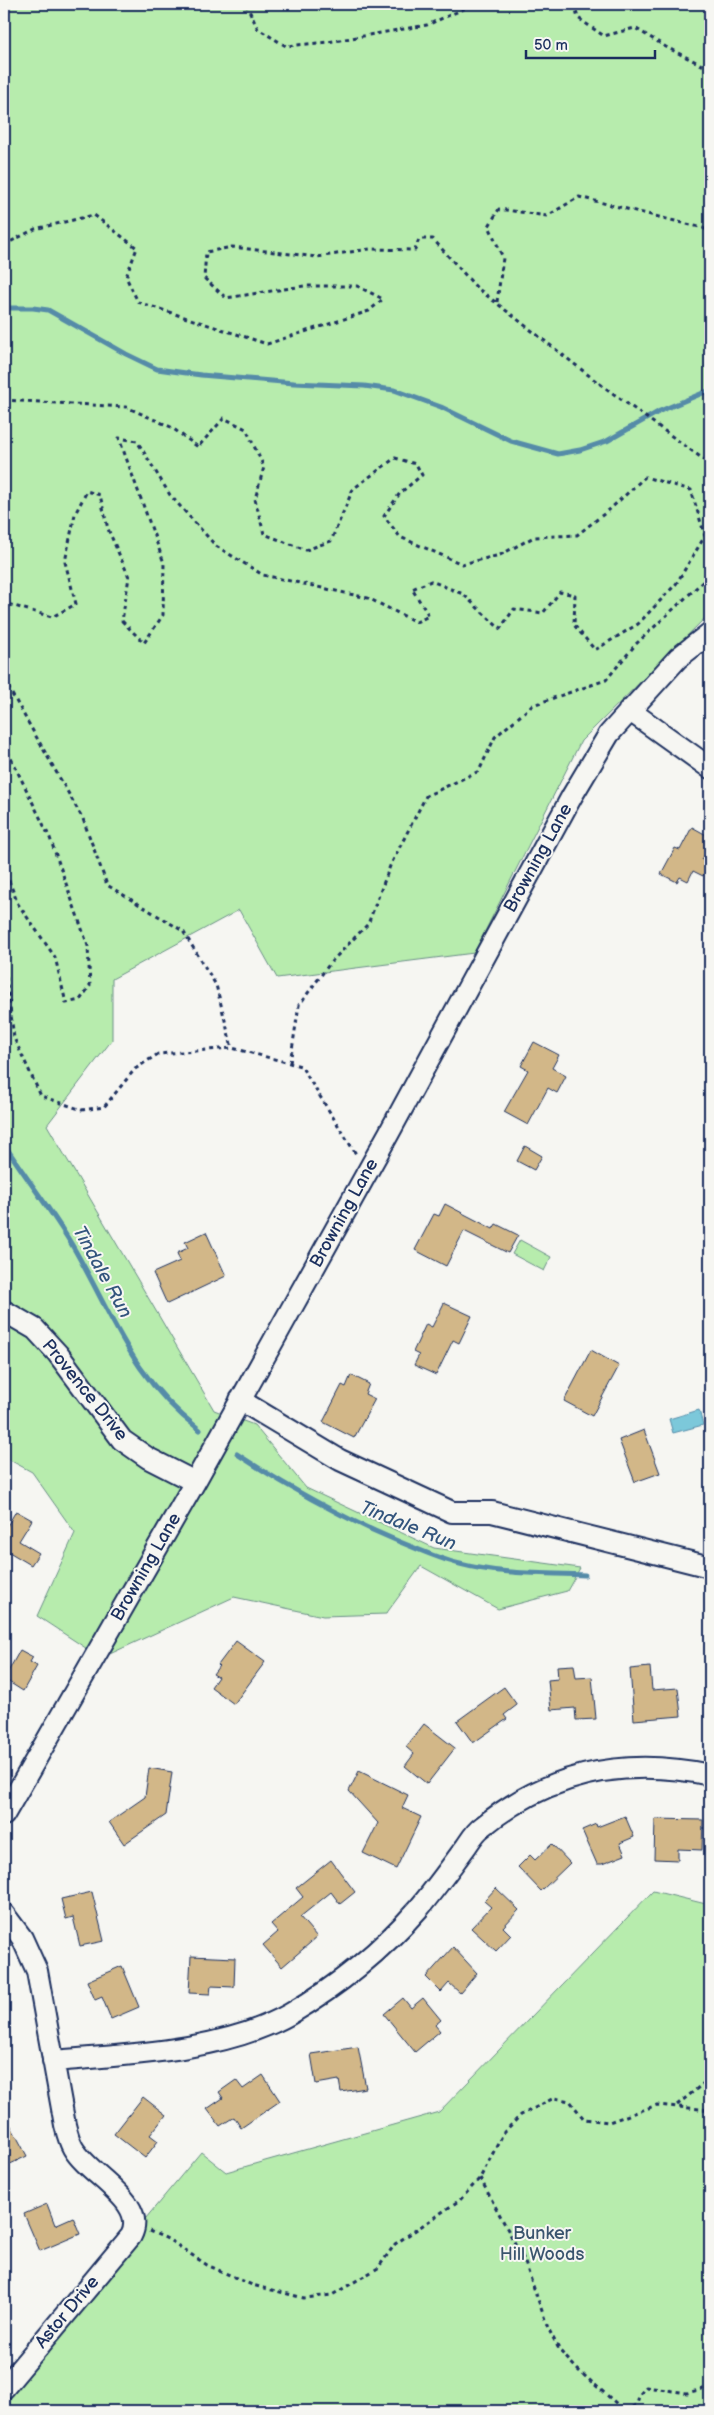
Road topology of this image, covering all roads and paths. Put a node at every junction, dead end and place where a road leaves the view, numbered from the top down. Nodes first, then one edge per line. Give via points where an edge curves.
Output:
1 (246, 4) edge
2 (475, 4) edge
3 (574, 4) edge
4 (710, 69) edge
5 (710, 232) edge
6 (4, 245) edge
7 (497, 303) junction
8 (4, 400) edge
9 (710, 464) edge
10 (710, 575) edge
11 (4, 603) edge
12 (710, 632) edge
13 (4, 680) edge
14 (629, 710) junction
15 (4, 744) edge
16 (710, 768) edge
17 (4, 868) edge
18 (4, 961) edge
19 (232, 1048) junction
20 (290, 1063) junction
21 (367, 1172) junction
22 (4, 1311) edge
23 (240, 1400) junction
24 (195, 1482) junction
25 (710, 1567) edge
26 (710, 1775) edge
27 (4, 1815) edge
28 (4, 1914) edge
29 (53, 2061) junction
30 (710, 2078) edge
31 (677, 2105) junction
32 (710, 2110) edge
33 (480, 2178) junction
34 (133, 2231) junction
35 (4, 2388) edge
36 (710, 2388) edge

1 - 2 path via 258,29 286,46 427,25
3 - 4 path via 578,18 604,36 636,28
5 - 7 path via 579,198 547,216 499,209 489,226 503,258
6 - 7 path via 34,229 94,215 137,248 126,277 138,302 267,344 369,311 383,299 358,286 304,286 226,298 204,278 206,252 232,247 317,257 370,249 415,250 420,239 433,239 476,287
7 - 9 path via 596,381
8 - 11 path via 126,407 172,427 198,447 224,418 246,429 264,467 255,499 264,534 306,550 331,541 353,490 395,458 416,464 422,475 400,493 384,516 400,537 462,564 500,555 534,537 578,535 645,477 691,490 705,536 676,584 638,624 595,650 574,625 575,595 560,592 543,613 514,609 500,629 462,594 431,581 412,588 429,616 416,622 368,598 263,575 216,546 170,495 137,441 120,438 164,563 163,615 144,643 122,621 129,577 108,529 100,495 87,491 75,514 65,562 76,604 52,617
10 - 20 path via 636,644 606,680 533,705 494,737 479,771 426,796 390,866 368,924 331,962 299,1005
12 - 14 street, Browning Lane via 678,658
13 - 19 path via 83,819 107,885 183,931 216,985
14 - 16 street
14 - 21 street, Browning Lane via 609,734 572,796
15 - 17 path via 50,838 88,946 90,986 80,1000 66,1003 55,957 18,904
18 - 19 path via 14,1038 41,1096 82,1110 104,1107 135,1069 158,1054
19 - 20 path
20 - 21 path via 301,1066
21 - 23 street, Browning Lane
22 - 24 street, Provence Drive via 35,1329 58,1354 122,1440 148,1458
23 - 24 street, Browning Lane
23 - 25 street via 340,1460 452,1512 492,1512
24 - 27 street, Browning Lane
26 - 29 street via 649,1768 621,1770 586,1773 539,1789 480,1828 419,1908 364,1963 289,2015 249,2032 165,2051
28 - 29 street via 22,1938 37,1971
29 - 34 street via 65,2126 73,2148 129,2204 134,2214
30 - 31 path
31 - 32 path
31 - 33 path via 657,2105 609,2122 584,2119 570,2101 554,2098 521,2115 504,2132
33 - 34 path via 460,2200 395,2244 378,2268 332,2295 304,2298 252,2285 207,2265 168,2239
33 - 36 path via 524,2260 548,2328 560,2351 578,2370 625,2410 636,2405 646,2387 687,2393
34 - 35 street, Astor Drive

